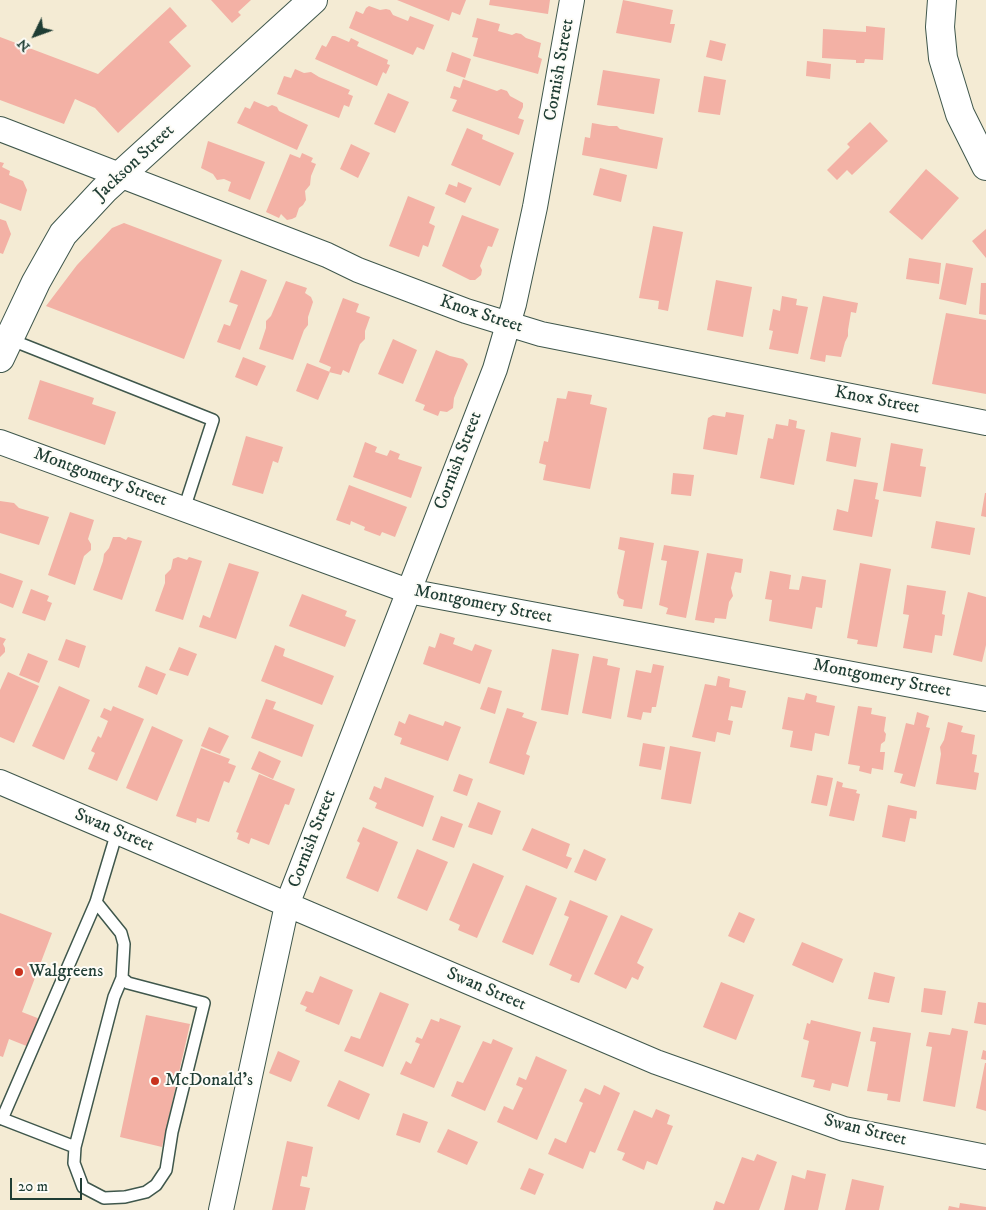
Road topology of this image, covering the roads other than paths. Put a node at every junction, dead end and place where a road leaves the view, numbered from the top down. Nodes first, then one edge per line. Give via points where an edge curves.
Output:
1 (313, 0) edge
2 (572, 0) edge
3 (942, 0) edge
4 (0, 129) edge
5 (986, 166) edge
6 (121, 175) junction
7 (508, 324) junction
8 (5, 349) edge
9 (986, 423) edge
10 (0, 442) edge
11 (184, 509) junction
12 (408, 592) junction
13 (986, 699) edge
14 (0, 782) edge
15 (116, 832) junction
16 (96, 902) junction
17 (287, 905) junction
18 (122, 978) junction
19 (1, 1119) edge
20 (75, 1147) junction
21 (986, 1157) edge
22 (221, 1210) edge

1 - 6 main road, Jackson Street
2 - 7 street, Cornish Street via 535,206
3 - 5 main road via 943,58 960,114
4 - 6 street, Knox Street
6 - 7 street, Knox Street via 358,270
6 - 8 main road, Jackson Street via 63,234
7 - 9 street, Knox Street via 541,334
7 - 12 street, Cornish Street via 495,369
8 - 11 lane via 213,420
10 - 11 street, Montgomery Street
11 - 12 street, Montgomery Street
12 - 13 street, Montgomery Street
12 - 17 street, Cornish Street
14 - 15 street, Swan Street
15 - 16 lane
15 - 17 street, Swan Street
16 - 18 lane via 121,933 124,944
16 - 19 lane
17 - 21 street, Swan Street via 656,1062 755,1098 844,1129
17 - 22 street, Cornish Street
18 - 20 lane via 114,997
18 - 20 lane via 128,983 204,1002 172,1132 166,1170 156,1185 146,1192 104,1198 83,1187 74,1163
19 - 20 lane

